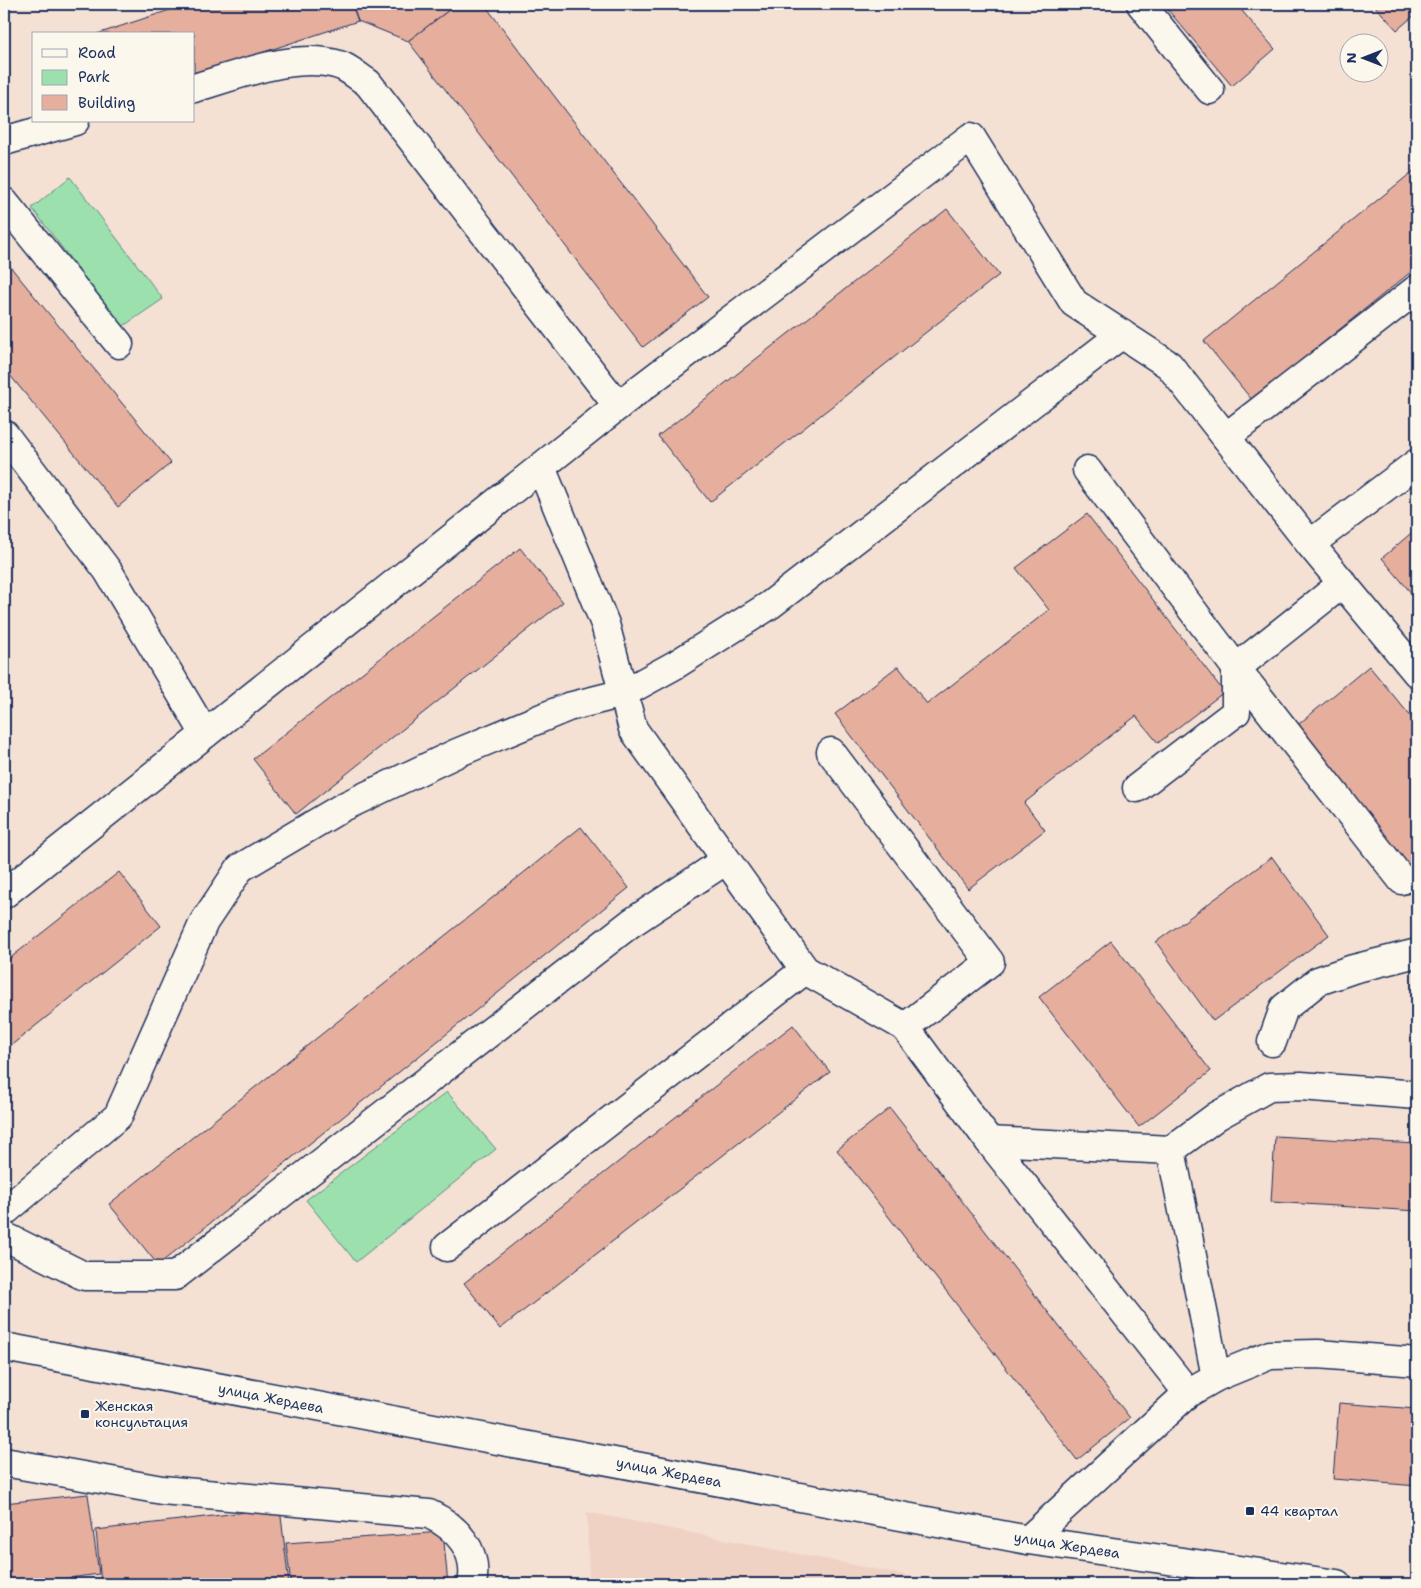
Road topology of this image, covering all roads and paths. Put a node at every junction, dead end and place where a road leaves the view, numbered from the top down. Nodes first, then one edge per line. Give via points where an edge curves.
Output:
1 (1141, 4) edge
2 (195, 88) edge
3 (1210, 90) dead end
4 (71, 122) edge
5 (4, 141) edge
6 (4, 202) edge
7 (1417, 289) edge
8 (1122, 334) junction
9 (119, 344) dead end
10 (618, 406) junction
11 (4, 434) edge
12 (1226, 437) junction
13 (1417, 463) edge
14 (541, 467) junction
15 (1087, 470) dead end
16 (1310, 544) junction
17 (1343, 583) junction
18 (1236, 668) junction
19 (1417, 673) edge
20 (624, 693) junction
21 (205, 734) junction
22 (831, 752) dead end
23 (1137, 788) dead end
24 (726, 860) junction
25 (1402, 880) dead end
26 (4, 894) edge
27 (1417, 953) edge
28 (805, 970) junction
29 (905, 1027) junction
30 (1272, 1042) dead end
31 (1417, 1094) edge
32 (989, 1141) junction
33 (1171, 1150) junction
34 (4, 1212) edge
35 (4, 1236) edge
36 (447, 1247) dead end
37 (4, 1347) edge
38 (1417, 1362) edge
39 (1216, 1377) junction
40 (1188, 1393) junction
41 (4, 1462) edge
42 (1028, 1540) junction
43 (472, 1584) edge
44 (1337, 1584) edge

1 - 3 main road
2 - 10 main road via 277,64 312,62 342,66 368,83
4 - 5 main road
6 - 9 main road
7 - 12 main road
8 - 10 main road via 1074,303 971,137
8 - 12 main road via 1169,366
8 - 20 main road via 770,605
10 - 14 main road
11 - 21 main road via 108,571
12 - 16 main road
13 - 16 main road
14 - 20 main road via 605,624
14 - 21 main road
15 - 18 main road
16 - 17 main road
17 - 18 main road
17 - 19 main road
18 - 23 main road via 1236,712
18 - 25 main road
20 - 24 main road via 633,728
20 - 34 main road via 568,707 457,753 343,807 240,868 204,922 118,1116
21 - 26 main road
22 - 29 main road via 990,962
24 - 28 main road
24 - 35 main road via 632,923 175,1276 84,1276
27 - 30 main road via 1318,981 1284,1008
28 - 29 main road
28 - 36 main road
29 - 32 main road
31 - 33 main road via 1302,1086 1269,1088 1217,1116
32 - 33 main road
32 - 40 main road
33 - 39 main road
37 - 42 main road, улица Жердева
38 - 39 main road via 1318,1354 1270,1356
39 - 40 main road
40 - 42 main road
41 - 43 main road via 162,1490 429,1514 460,1535 469,1554 474,1575
42 - 44 main road, улица Жердева

